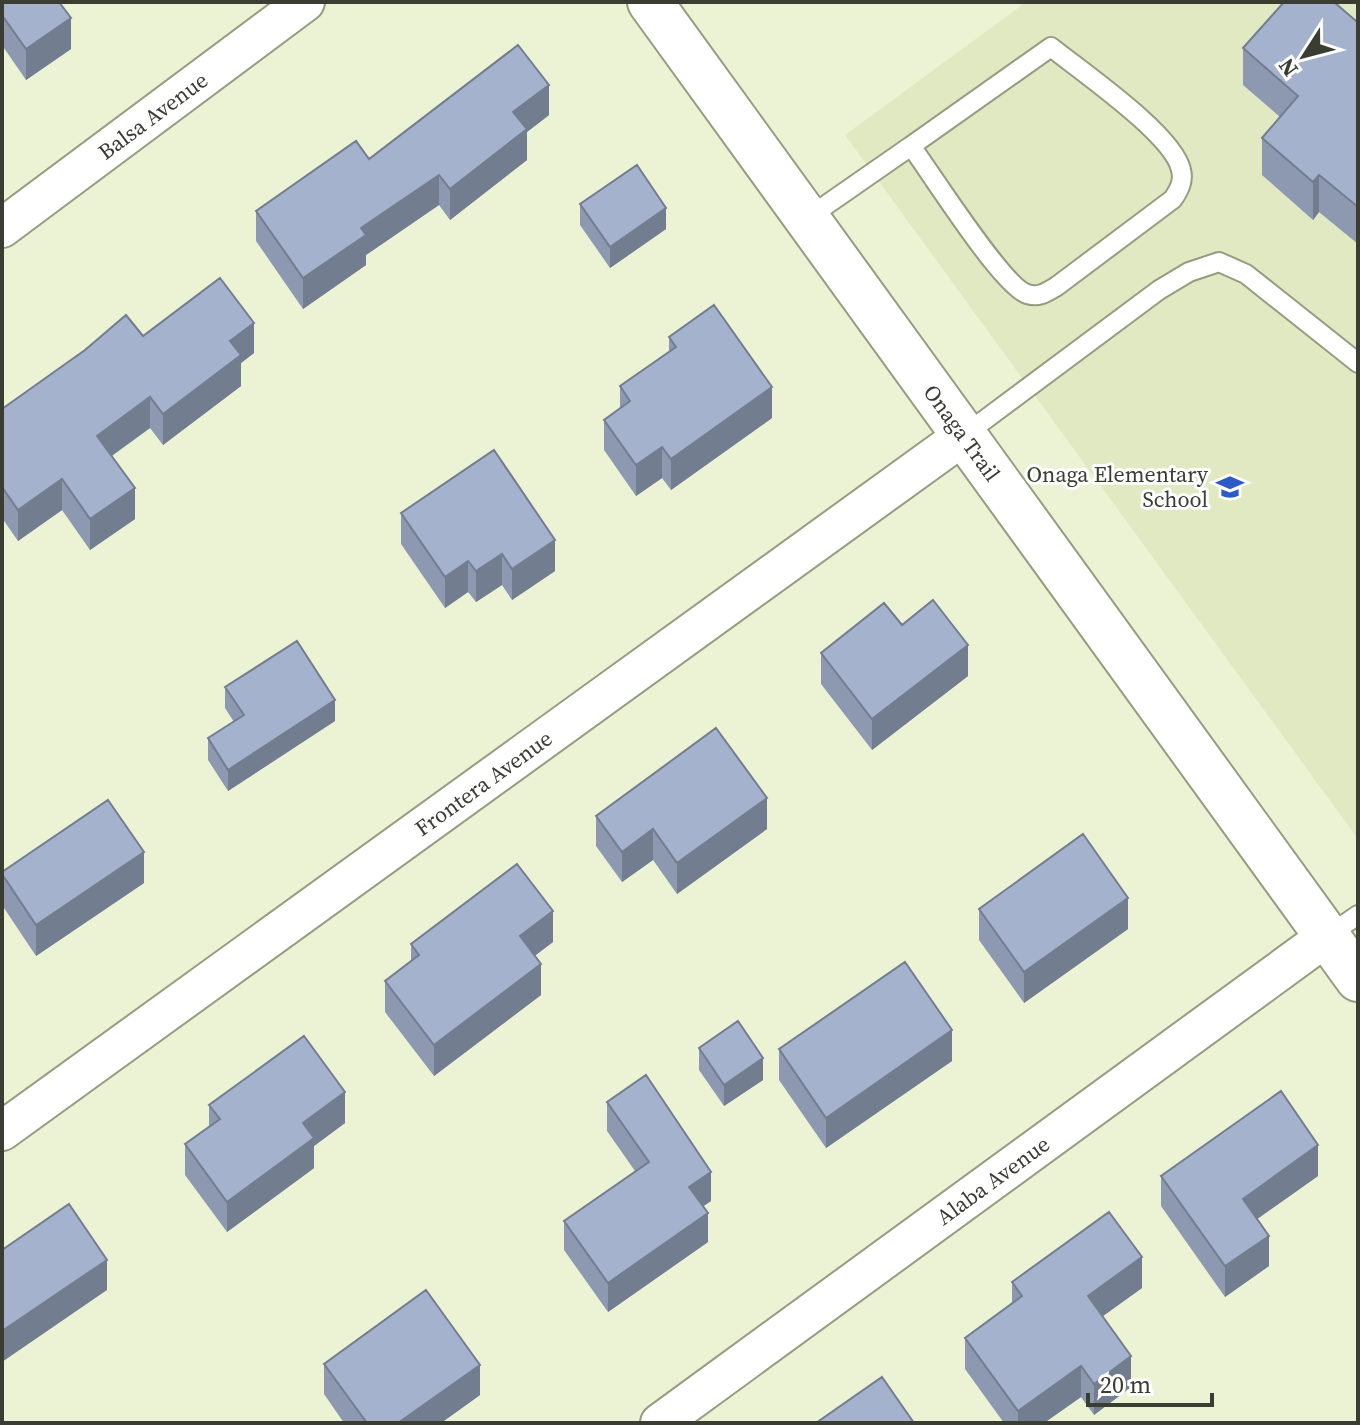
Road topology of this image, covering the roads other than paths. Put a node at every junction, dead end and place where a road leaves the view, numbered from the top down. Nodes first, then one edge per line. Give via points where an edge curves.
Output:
1 (305, 2) edge
2 (650, 2) edge
3 (911, 146) junction
4 (806, 219) junction
5 (2, 228) edge
6 (1358, 363) edge
7 (963, 436) junction
8 (1342, 926) edge
9 (1358, 979) edge
10 (2, 1131) edge
11 (660, 1423) edge

1 - 5 street, Balsa Avenue
2 - 4 street, Onaga Trail
3 - 3 lane via 1051,47 1170,145 1182,173 1181,187 1173,199 1038,296 1026,294 1005,276
3 - 4 lane
4 - 7 street, Onaga Trail
6 - 7 lane via 1246,274 1219,262 1159,290
7 - 8 street, Onaga Trail
7 - 10 street, Frontera Avenue
8 - 9 street, Onaga Trail
8 - 11 street, Alaba Avenue

